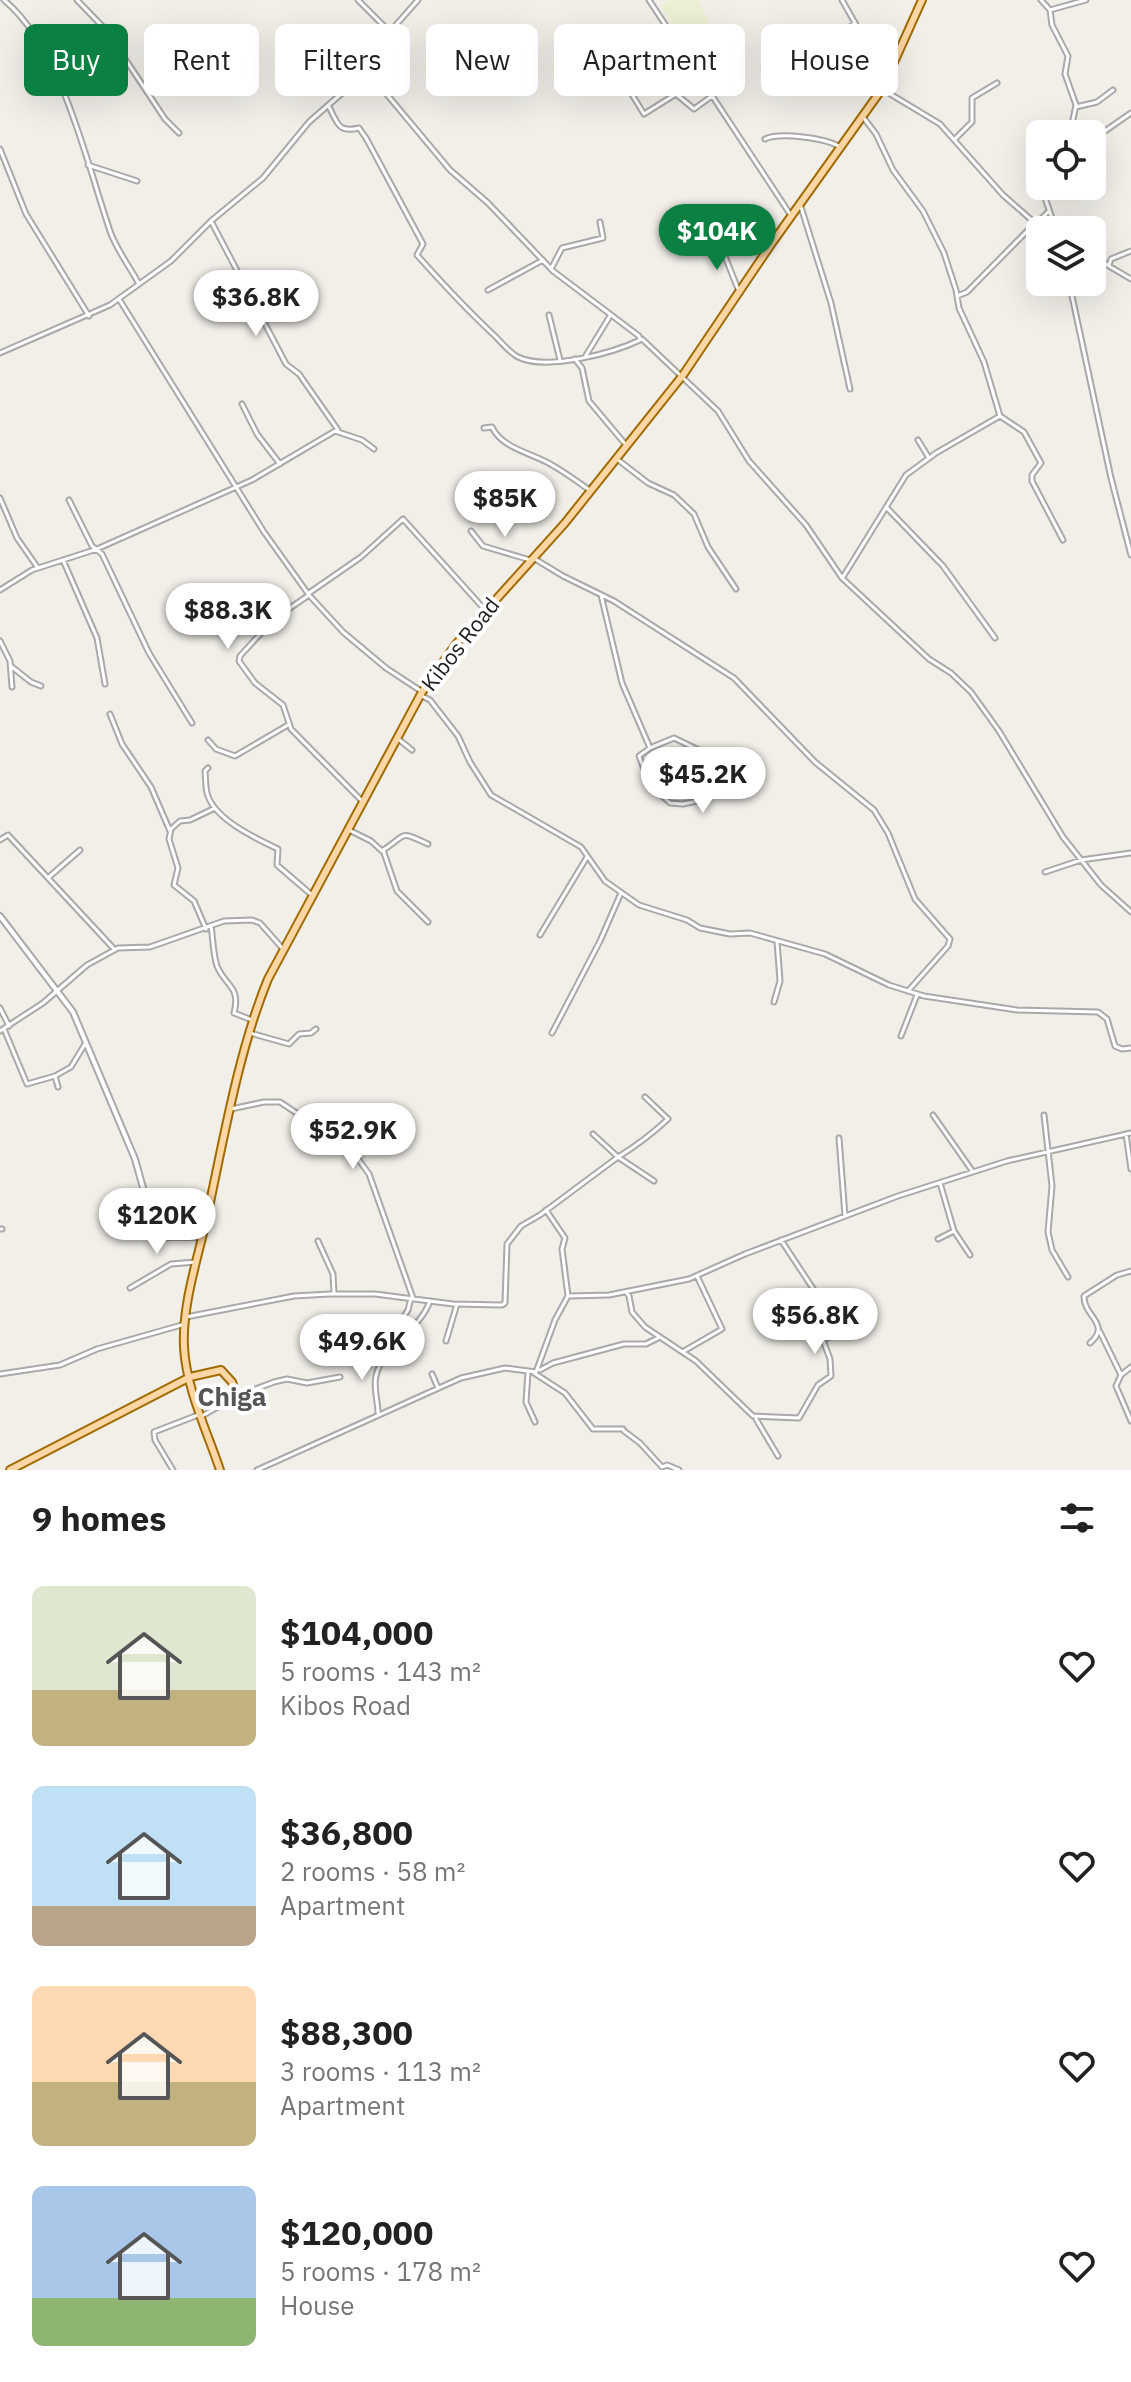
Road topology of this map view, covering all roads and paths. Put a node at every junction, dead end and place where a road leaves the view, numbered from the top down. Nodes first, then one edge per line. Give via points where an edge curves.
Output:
1 (4, 0) edge
2 (77, 0) edge
3 (358, 0) edge
4 (418, 0) edge
5 (649, 0) edge
6 (842, 0) edge
7 (922, 0) edge
8 (1041, 0) edge
9 (1086, 0) edge
10 (1050, 10) junction
11 (855, 23) edge
12 (382, 24) edge
13 (397, 24) edge
14 (665, 24) edge
15 (898, 54) edge
16 (997, 83) dead end
17 (1113, 90) dead end
18 (338, 96) edge
19 (388, 96) edge
20 (633, 96) edge
21 (673, 96) edge
22 (678, 96) edge
23 (712, 96) joint
24 (877, 96) edge
25 (894, 96) edge
26 (328, 105) junction
27 (1076, 107) junction
28 (1131, 113) edge
29 (863, 117) junction
30 (1073, 120) edge
31 (1106, 130) edge
32 (179, 133) dead end
33 (765, 139) dead end
34 (955, 139) junction
35 (840, 147) junction
36 (0, 149) edge
37 (88, 165) junction
38 (137, 181) dead end
39 (1045, 200) edge
40 (800, 203) junction
41 (1049, 211) junction
42 (791, 215) junction
43 (1027, 216) edge
44 (1044, 216) edge
45 (1051, 216) edge
46 (211, 221) junction
47 (600, 222) dead end
48 (1026, 234) edge
49 (720, 244) dead end
50 (1131, 251) edge
51 (543, 260) junction
52 (1106, 263) edge
53 (1109, 265) junction
54 (551, 269) junction
55 (1131, 279) edge
56 (139, 284) junction
57 (488, 290) dead end
58 (738, 291) junction
59 (957, 296) junction
60 (1072, 296) edge
61 (119, 299) junction
62 (549, 315) dead end
63 (89, 316) junction
64 (610, 316) junction
65 (640, 338) junction
66 (0, 353) edge
67 (585, 357) junction
68 (575, 359) junction
69 (560, 360) junction
70 (683, 375) junction
71 (850, 389) dead end
72 (242, 404) dead end
73 (1000, 416) junction
74 (484, 428) dead end
75 (338, 430) junction
76 (918, 440) dead end
77 (627, 446) junction
78 (374, 449) dead end
79 (929, 458) junction
80 (617, 459) junction
81 (280, 465) junction
82 (235, 486) junction
83 (591, 491) junction
84 (0, 498) edge
85 (69, 500) dead end
86 (887, 508) junction
87 (471, 531) dead end
88 (1063, 540) dead end
89 (97, 549) junction
90 (1131, 555) edge
91 (531, 558) junction
92 (62, 560) junction
93 (38, 568) junction
94 (842, 578) junction
95 (736, 589) dead end
96 (0, 590) edge
97 (308, 594) junction
98 (601, 595) junction
99 (486, 611) junction
100 (995, 638) dead end
101 (0, 641) edge
102 (12, 667) junction
103 (105, 684) dead end
104 (41, 686) dead end
105 (12, 687) dead end
106 (421, 694) junction
107 (110, 714) dead end
108 (192, 723) dead end
109 (288, 725) junction
110 (397, 738) junction
111 (208, 740) dead end
112 (650, 748) junction
113 (412, 750) dead end
114 (208, 768) dead end
115 (646, 774) dead end
116 (654, 782) dead end
117 (363, 802) junction
118 (215, 808) junction
119 (349, 830) junction
120 (170, 832) junction
121 (0, 840) edge
122 (428, 844) dead end
123 (80, 850) dead end
124 (383, 850) junction
125 (1131, 853) edge
126 (587, 857) junction
127 (1081, 860) junction
128 (1045, 872) dead end
129 (49, 877) junction
130 (621, 893) junction
131 (313, 896) junction
132 (1131, 912) edge
133 (0, 916) edge
134 (428, 922) dead end
135 (209, 927) junction
136 (540, 935) dead end
137 (777, 941) junction
138 (115, 950) junction
139 (284, 950) junction
140 (59, 990) junction
141 (908, 991) junction
142 (917, 995) junction
143 (774, 1002) dead end
144 (0, 1008) edge
145 (254, 1021) junction
146 (9, 1026) junction
147 (316, 1029) dead end
148 (2, 1030) edge
149 (250, 1033) junction
150 (552, 1033) dead end
151 (901, 1036) dead end
152 (87, 1041) junction
153 (1131, 1048) edge
154 (55, 1076) junction
155 (58, 1087) dead end
156 (645, 1097) dead end
157 (231, 1109) junction
158 (933, 1115) dead end
159 (1044, 1115) dead end
160 (1128, 1133) edge
161 (593, 1134) dead end
162 (839, 1138) dead end
163 (1050, 1151) junction
164 (618, 1157) junction
165 (1131, 1169) edge
166 (973, 1172) junction
167 (654, 1181) dead end
168 (940, 1183) junction
169 (546, 1210) junction
170 (845, 1216) junction
171 (954, 1231) junction
172 (202, 1237) junction
173 (938, 1239) dead end
174 (781, 1240) junction
175 (318, 1241) dead end
176 (970, 1255) dead end
177 (196, 1262) junction
178 (1131, 1271) edge
179 (697, 1276) junction
180 (1068, 1277) dead end
181 (130, 1288) dead end
182 (626, 1292) junction
183 (334, 1294) junction
184 (568, 1296) junction
185 (412, 1298) junction
186 (430, 1301) junction
187 (457, 1304) junction
188 (186, 1321) junction
189 (1099, 1329) junction
190 (395, 1330) dead end
191 (658, 1338) junction
192 (446, 1341) dead end
193 (1090, 1343) dead end
194 (684, 1351) junction
195 (382, 1356) junction
196 (365, 1360) dead end
197 (1131, 1367) edge
198 (539, 1369) junction
199 (528, 1372) junction
200 (534, 1373) junction
201 (0, 1374) edge
202 (432, 1374) dead end
203 (1121, 1375) junction
204 (190, 1377) junction
205 (340, 1377) dead end
206 (438, 1388) junction
207 (237, 1396) junction
208 (378, 1414) junction
209 (201, 1415) junction
210 (753, 1417) junction
211 (1131, 1421) edge
212 (535, 1422) dead end
213 (778, 1456) dead end
214 (270, 1464) junction
215 (10, 1470) edge
216 (173, 1470) edge
217 (220, 1470) edge
218 (257, 1470) edge
219 (273, 1470) edge
220 (679, 1470) edge

1 - 37 street via 32,30 68,104
2 - 32 street via 106,30
3 - 12 street
4 - 13 street
5 - 14 street
6 - 11 street
7 - 15 main road, Kibos Road
8 - 10 street
9 - 10 street
10 - 27 street via 1068,56 1065,74
16 - 34 street via 972,98 972,122
17 - 27 street via 1097,102
18 - 26 street
19 - 51 street via 450,170
20 - 21 street via 644,114
22 - 23 street via 694,109
23 - 42 street
24 - 29 main road, Kibos Road
25 - 34 street
26 - 46 street via 263,178
26 - 69 street via 342,129 359,128 366,138 423,244 417,255 515,355
27 - 30 street
28 - 31 street
29 - 35 main road, Kibos Road
29 - 59 street via 934,232
33 - 35 street via 818,138
34 - 43 street
35 - 40 main road, Kibos Road
36 - 63 street via 26,214
37 - 38 street
37 - 56 street via 109,229
39 - 41 street
40 - 42 main road, Kibos Road
40 - 71 street
41 - 44 street
41 - 45 street
42 - 58 main road, Kibos Road
46 - 56 street
46 - 75 street via 286,364 299,374
47 - 54 street via 603,238 562,248
48 - 59 street
49 - 58 street
50 - 53 street
51 - 54 street
51 - 57 street
52 - 53 street
53 - 55 street
54 - 64 street
56 - 61 street
58 - 70 main road, Kibos Road
59 - 73 street
60 - 90 street
61 - 63 street
61 - 82 street
62 - 69 street
63 - 66 street
64 - 65 street
64 - 67 street
65 - 67 street
65 - 70 street
67 - 68 street
68 - 69 street
68 - 77 street via 589,402
70 - 77 main road, Kibos Road
70 - 94 street via 718,411 753,467 806,525
72 - 81 street
73 - 79 street
73 - 88 street via 1024,432 1041,462 1032,481
74 - 83 street via 492,427 510,445
75 - 78 street
75 - 81 street
76 - 79 street
77 - 80 main road, Kibos Road
79 - 86 street via 903,478
80 - 83 main road, Kibos Road
80 - 95 street via 690,509
81 - 82 street
82 - 89 street
82 - 97 street
83 - 91 main road, Kibos Road
84 - 93 street via 17,538
85 - 89 street
86 - 94 street
86 - 100 street via 945,568
87 - 91 street via 483,546
89 - 92 street
89 - 108 street via 149,653
91 - 98 street
91 - 99 main road, Kibos Road
92 - 93 street
92 - 103 street via 97,638
93 - 96 street
94 - 127 street via 971,692
97 - 99 street via 403,519
97 - 106 street via 343,632
97 - 109 street via 274,619 239,659 254,682 283,705
98 - 112 street via 622,683
98 - 141 street via 734,678 815,762 874,810 915,899 950,940
99 - 106 main road, Kibos Road
101 - 102 street
102 - 104 street
102 - 105 street
106 - 110 main road, Kibos Road
106 - 126 street via 458,736 491,795 571,840
107 - 120 street
109 - 111 street via 235,756
109 - 117 street
110 - 113 street
110 - 117 main road, Kibos Road
112 - 115 street via 639,756
112 - 116 street via 674,738 701,751 717,767 702,801 670,803
114 - 118 street via 207,793
117 - 119 main road, Kibos Road
118 - 120 street via 180,821
118 - 131 street via 256,840 278,849 277,865
119 - 124 street
119 - 131 main road, Kibos Road
120 - 135 street via 178,868 174,885 194,901
121 - 129 street via 8,835
122 - 124 street via 405,834
123 - 129 street
124 - 134 street via 397,891
125 - 127 street
126 - 130 street
126 - 136 street
127 - 128 street
127 - 132 street
129 - 138 street
130 - 137 street via 696,927
130 - 150 street
131 - 139 main road, Kibos Road
133 - 140 street
135 - 138 street via 150,947
135 - 139 street via 235,919 256,920
135 - 145 street via 217,965 236,993 234,1013
137 - 141 street via 825,954
137 - 143 street via 780,981
138 - 140 street via 87,965
139 - 145 main road, Kibos Road
140 - 146 street
140 - 152 street
141 - 142 street
142 - 151 street
142 - 153 street via 975,1006 1098,1012 1107,1019 1115,1046
144 - 146 street
145 - 149 main road, Kibos Road
146 - 148 street
147 - 149 street via 289,1044
148 - 154 street via 27,1084
149 - 157 main road, Kibos Road
152 - 154 street via 71,1067
152 - 172 street via 135,1159 155,1231 162,1237
154 - 155 street
156 - 164 street via 668,1119
157 - 172 main road, Kibos Road
157 - 185 street via 280,1102 345,1141 369,1174
158 - 166 street
159 - 163 street
160 - 163 street
160 - 165 street
161 - 164 street
162 - 170 street
163 - 166 street
163 - 180 street via 1048,1232
164 - 167 street
164 - 169 street
166 - 168 street
168 - 170 street
168 - 171 street
169 - 184 street via 564,1237
169 - 187 street via 521,1226 505,1246 504,1304
170 - 174 street
171 - 173 street
171 - 176 street
172 - 177 main road, Kibos Road
174 - 179 street
174 - 210 street via 841,1331 823,1340 831,1376 818,1385 799,1418
175 - 183 street via 333,1274
177 - 181 street via 171,1264
177 - 188 main road, Kibos Road
178 - 189 street via 1084,1296
179 - 182 street
179 - 194 street via 722,1329
182 - 184 street
182 - 191 street via 632,1312
183 - 185 street
183 - 188 street via 294,1296
184 - 198 street
185 - 186 street
185 - 190 street
186 - 187 street
186 - 195 street via 419,1322
187 - 192 street
188 - 201 street via 57,1366
188 - 204 main road, Kibos Road via 184,1352
189 - 193 street
189 - 203 street
191 - 194 street
191 - 198 street
194 - 210 street
195 - 196 street via 374,1352
195 - 208 street via 375,1378
197 - 203 street
198 - 200 street
199 - 200 street
199 - 206 street via 488,1370
199 - 212 street via 526,1402
200 - 220 street via 565,1393 593,1429 623,1430 662,1467
202 - 206 street
203 - 211 street via 1116,1387
204 - 207 main road via 221,1370
204 - 209 main road, Kibos Road
204 - 215 main road
205 - 207 street via 307,1383 283,1379
206 - 208 street
207 - 209 street
208 - 214 street
209 - 216 street via 154,1432
209 - 217 main road, Kibos Road
210 - 213 street
214 - 218 street
214 - 219 street

